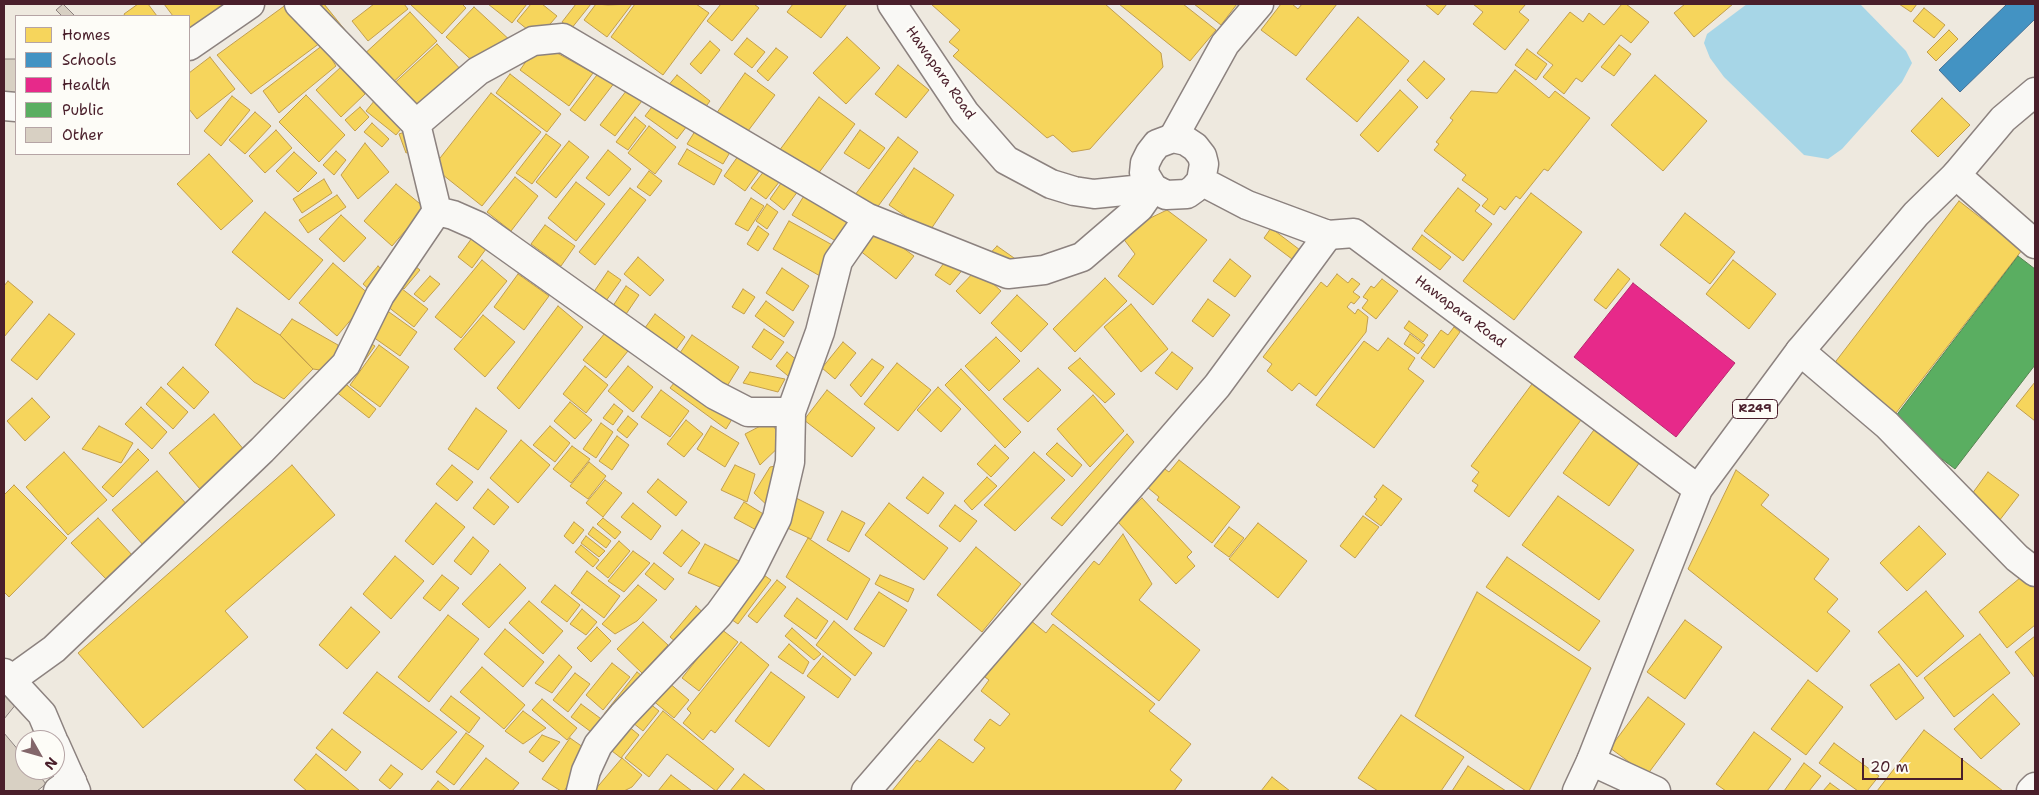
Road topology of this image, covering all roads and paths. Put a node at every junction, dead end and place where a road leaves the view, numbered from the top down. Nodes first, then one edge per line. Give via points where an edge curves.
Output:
1 (250, 4) edge
2 (299, 4) edge
3 (892, 4) edge
4 (1259, 4) edge
5 (190, 45) edge
6 (2035, 92) edge
7 (416, 124) junction
8 (1173, 138) junction
9 (1956, 175) junction
10 (1201, 181) junction
11 (1153, 188) junction
12 (437, 211) junction
13 (868, 218) junction
14 (1328, 235) junction
15 (2035, 244) edge
16 (1800, 352) junction
17 (790, 412) junction
18 (1698, 489) junction
19 (2035, 572) edge
20 (7, 677) edge
21 (49, 730) edge
22 (1591, 760) junction
23 (2035, 787) edge
24 (581, 791) edge
25 (866, 791) edge
26 (1577, 791) edge
27 (1656, 791) edge
28 (2031, 791) edge

1 - 5 street
2 - 7 street
3 - 11 street, Hawapara Road via 965,113 1006,160 1051,184 1074,191 1094,194
4 - 8 street via 1225,44
6 - 9 street, R249 via 2003,119
7 - 12 street
7 - 13 street via 478,71 533,41 563,38
8 - 10 street via 1186,141 1202,156
8 - 11 street via 1157,144 1145,163 1144,173
9 - 15 street
9 - 16 street, R249 via 1916,214
10 - 11 street via 1187,194 1166,195
10 - 14 street, Hawapara Road via 1247,205
11 - 13 street via 1139,208 1082,257 1044,270 1008,274
12 - 17 street via 478,226 714,396 748,412
12 - 20 street via 380,295 346,364 255,457 76,629 54,649
13 - 17 street via 838,261 820,332
14 - 18 street, Hawapara Road via 1354,233
14 - 25 street via 1216,386
16 - 18 street, R249
16 - 19 street via 1887,425 2017,558
17 - 24 street via 790,462 777,518 751,570 719,614 622,714 598,745
18 - 22 street, R249
20 - 21 street via 42,714
22 - 26 street, R249
22 - 27 street
23 - 28 street

